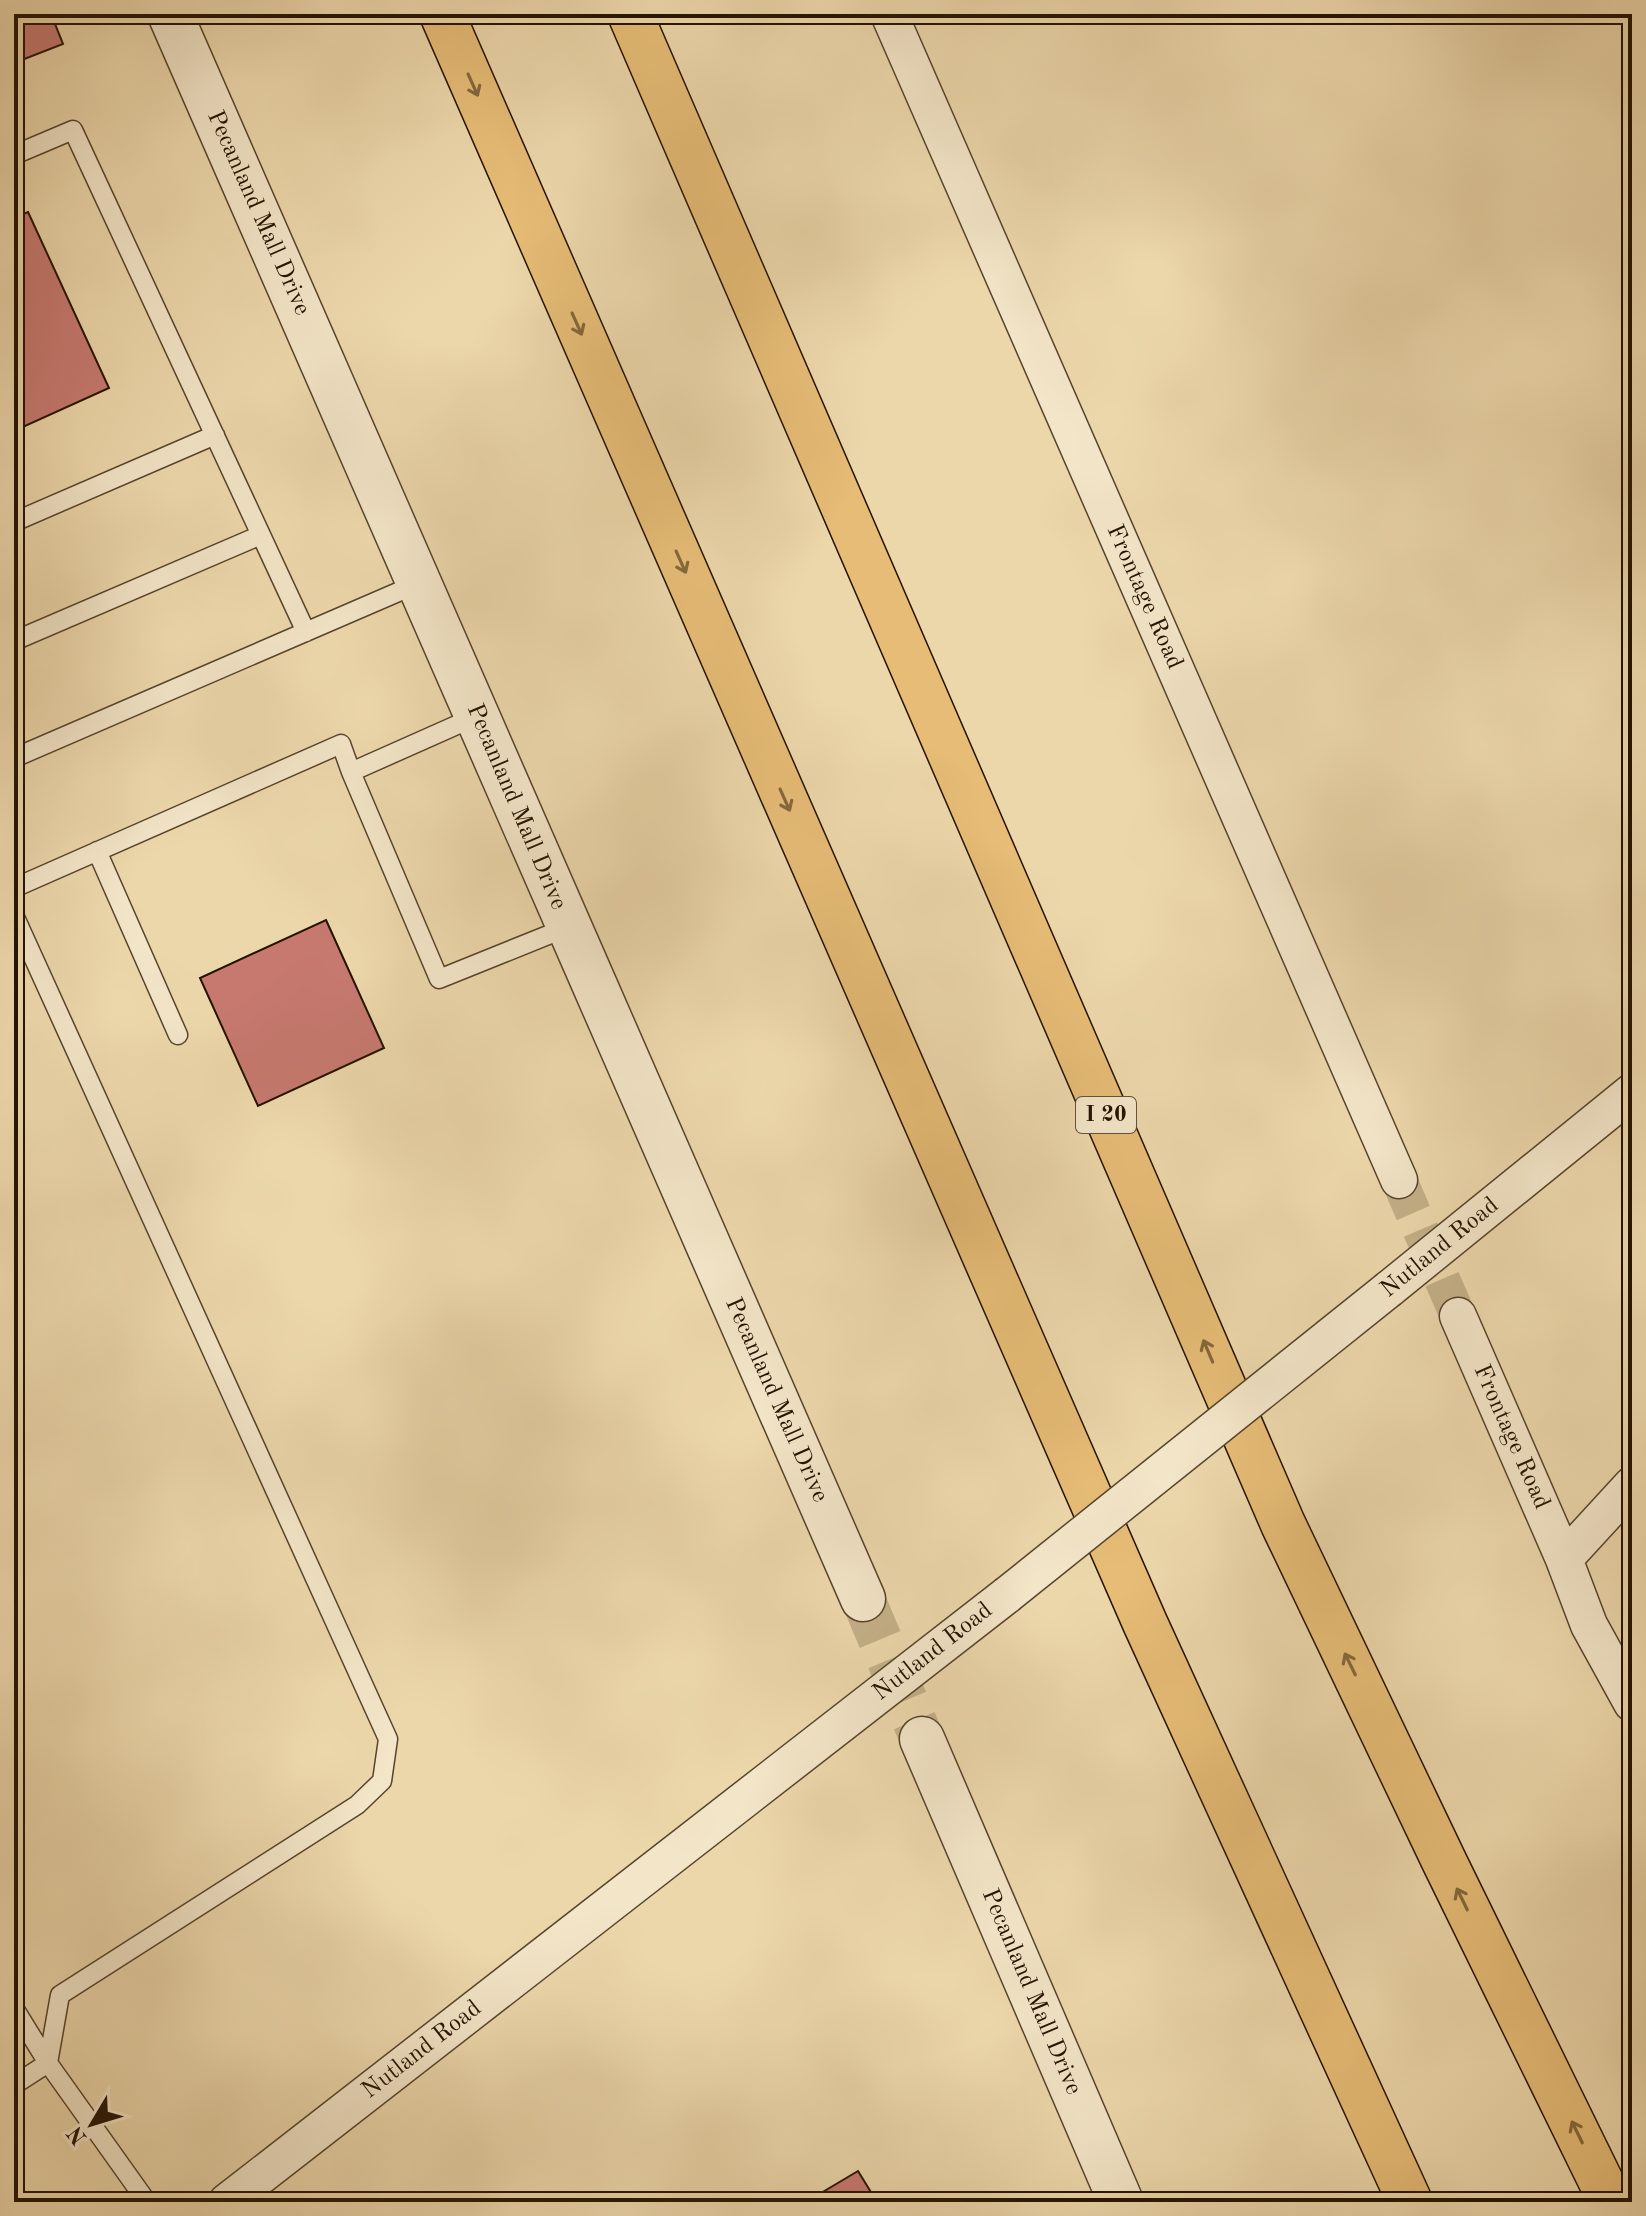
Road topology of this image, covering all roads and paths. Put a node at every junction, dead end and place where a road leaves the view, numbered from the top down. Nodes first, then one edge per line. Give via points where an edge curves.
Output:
1 (170, 14) edge
2 (442, 14) edge
3 (630, 14) edge
4 (889, 14) edge
5 (14, 155) edge
6 (215, 435) junction
7 (14, 522) edge
8 (261, 535) junction
9 (421, 583) junction
10 (306, 632) junction
11 (14, 641) edge
12 (477, 716) junction
13 (14, 758) edge
14 (351, 772) junction
15 (97, 851) junction
16 (14, 888) edge
17 (14, 915) edge
18 (568, 927) junction
19 (178, 1035) dead end
20 (1632, 1092) edge
21 (1399, 1180) tunnel mouth
22 (1458, 1316) tunnel mouth
23 (1632, 1485) edge
24 (1564, 1559) junction
25 (863, 1599) tunnel mouth
26 (1632, 1703) edge
27 (922, 1739) tunnel mouth
28 (14, 2008) edge
29 (48, 2063) junction
30 (14, 2085) edge
31 (147, 2202) edge
32 (227, 2202) edge
33 (1121, 2202) edge
34 (1410, 2202) edge
35 (1611, 2202) edge

1 - 9 street, Pecanland Mall Drive
2 -> 34 highway via 1145,1623
35 -> 3 highway, I 20 via 1283,1524
4 - 21 street, Frontage Road
5 - 6 lane via 73,130
6 - 7 lane
6 - 8 lane
8 - 10 lane
8 - 11 lane
9 - 10 lane
9 - 12 street, Pecanland Mall Drive
10 - 13 lane
12 - 14 lane
12 - 18 street, Pecanland Mall Drive
14 - 15 lane via 341,744
14 - 18 lane via 439,979
15 - 16 lane
15 - 19 lane
17 - 29 lane via 388,1739 382,1781 357,1805 60,1995
18 - 25 street, Pecanland Mall Drive
20 - 32 street, Nutland Road, bridge via 1007,1595
22 - 24 street, Frontage Road
23 - 24 street
24 - 26 street, Frontage Road via 1589,1625
27 - 33 street, Pecanland Mall Drive
28 - 29 lane
29 - 30 lane
29 - 31 lane

